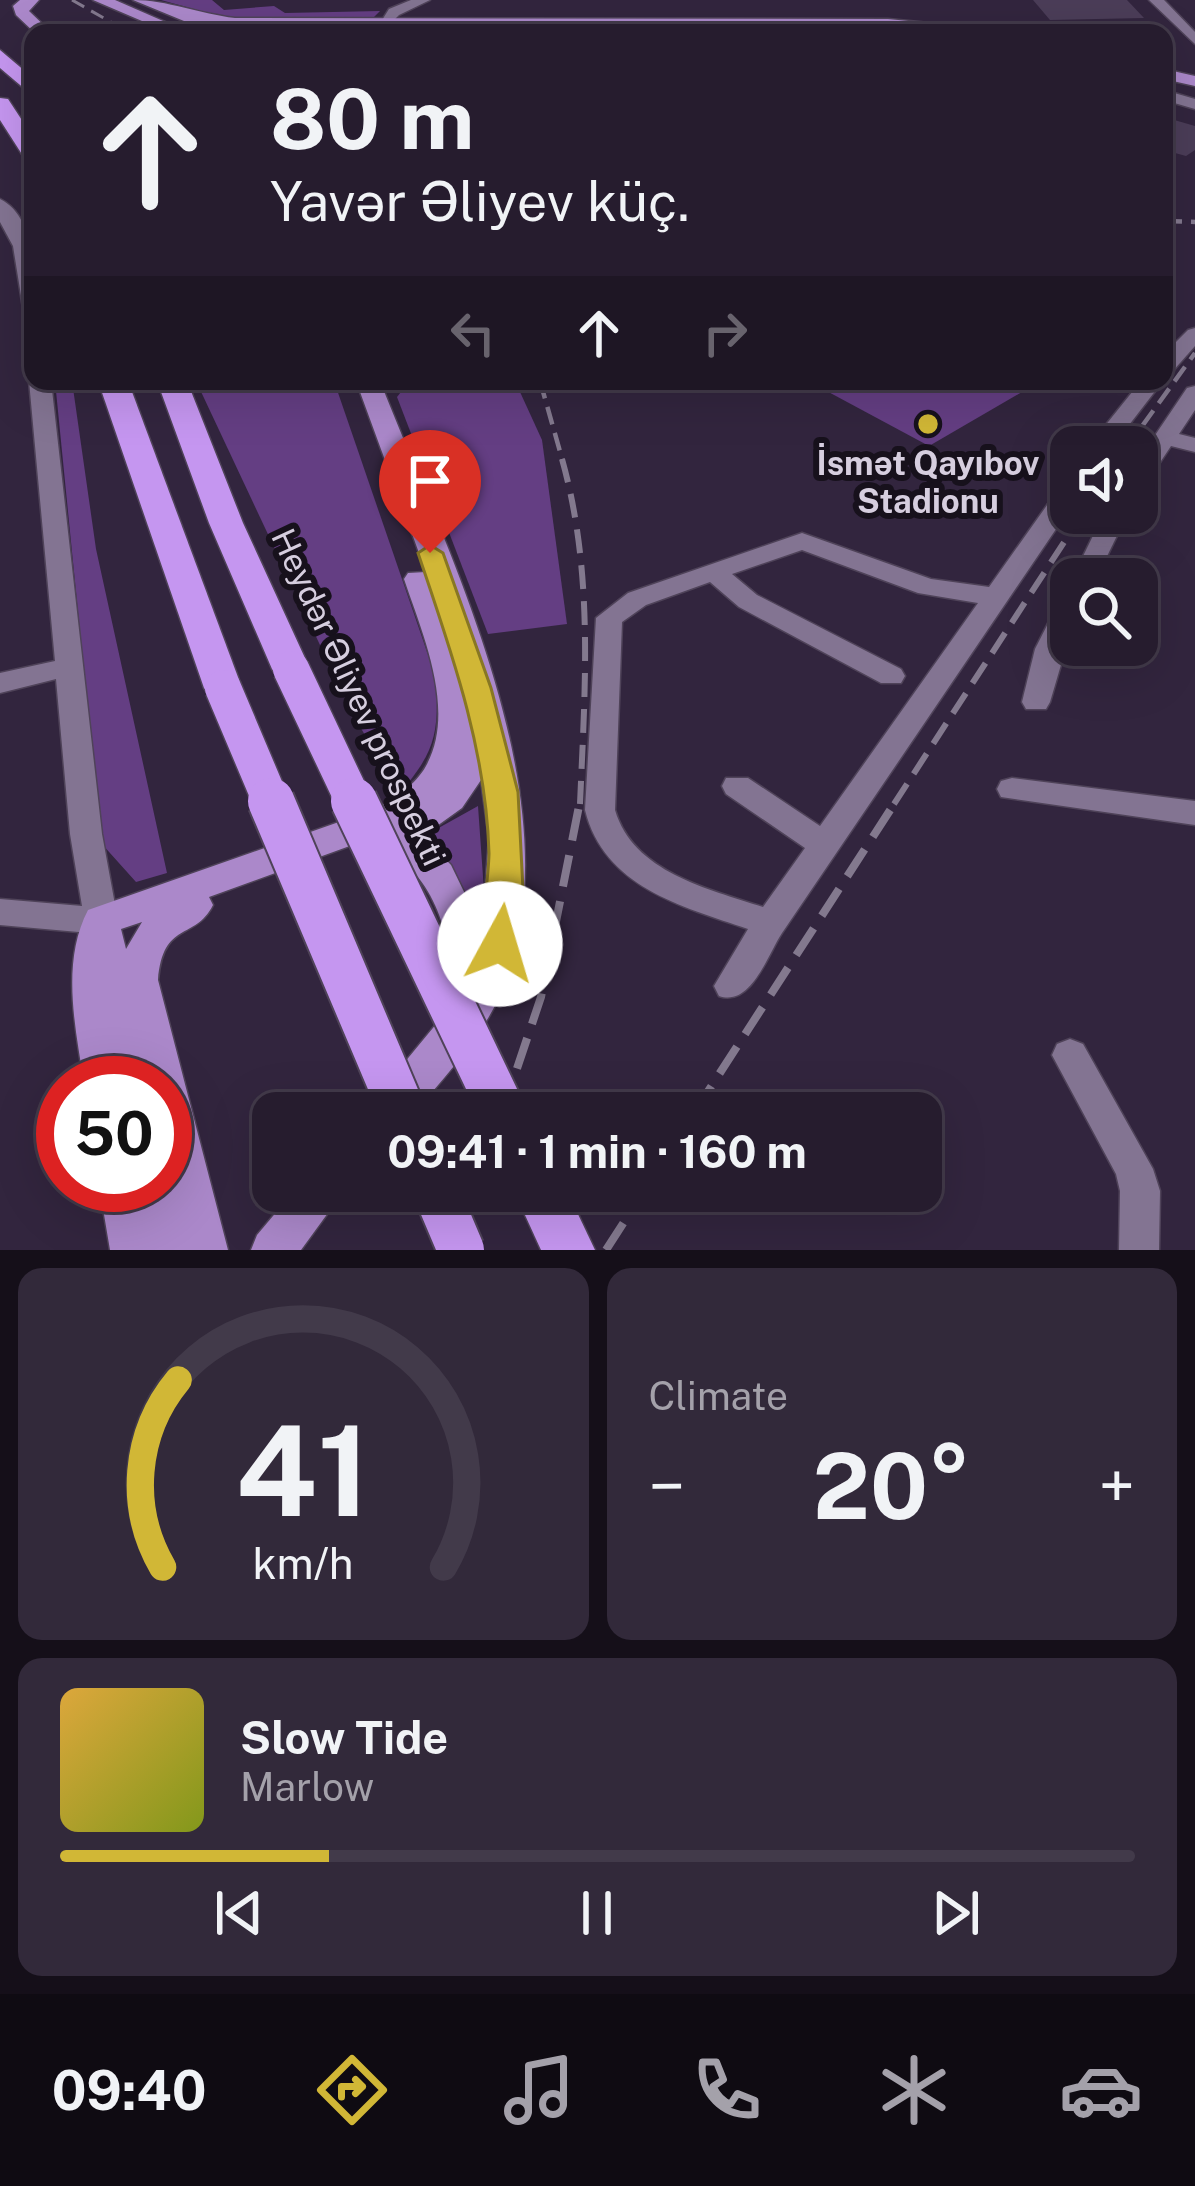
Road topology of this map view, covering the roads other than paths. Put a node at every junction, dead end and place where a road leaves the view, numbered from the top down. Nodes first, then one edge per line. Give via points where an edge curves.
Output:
1 (31, 0) edge
2 (423, 0) edge
3 (1156, 0) edge
4 (142, 1) edge
5 (110, 3) edge
6 (1, 16) edge
7 (384, 22) junction
8 (34, 24) edge
9 (160, 24) edge
10 (888, 24) edge
11 (24, 36) edge
12 (1195, 40) edge
13 (0, 56) edge
14 (1195, 64) edge
15 (1195, 80) edge
16 (24, 81) edge
17 (0, 105) edge
18 (24, 141) edge
19 (0, 204) edge
20 (24, 257) edge
21 (1195, 334) edge
22 (1173, 357) edge
23 (41, 390) edge
24 (116, 390) edge
25 (176, 390) edge
26 (351, 390) edge
27 (371, 390) edge
28 (1145, 390) edge
29 (1195, 393) edge
30 (1117, 426) edge
31 (1165, 437) junction
32 (1195, 446) edge
33 (1158, 448) edge
34 (1050, 520) edge
35 (712, 571) junction
36 (997, 597) junction
37 (1050, 647) edge
38 (68, 668) junction
39 (891, 676) dead end
40 (0, 683) edge
41 (1036, 702) dead end
42 (484, 713) junction
43 (737, 786) dead end
44 (1012, 789) dead end
45 (1195, 813) edge
46 (376, 831) junction
47 (826, 847) junction
48 (0, 912) edge
49 (100, 921) junction
50 (770, 923) junction
51 (731, 986) dead end
52 (475, 1005) junction
53 (1070, 1055) dead end
54 (100, 1056) edge
55 (129, 1056) edge
56 (158, 1056) edge
57 (394, 1092) edge
58 (405, 1092) edge
59 (493, 1092) edge
60 (192, 1194) edge
61 (126, 1212) edge
62 (163, 1212) edge
63 (305, 1212) edge
64 (445, 1212) edge
65 (550, 1212) edge
66 (132, 1250) edge
67 (171, 1250) edge
68 (206, 1250) edge
69 (273, 1250) edge
70 (460, 1250) edge
71 (568, 1250) edge
72 (1139, 1250) edge

1 - 8 main road via 21,12
2 - 7 street
3 - 12 street
4 - 7 main road via 214,22
5 - 9 main road
6 - 11 main road
7 - 10 main road
13 - 16 highway
14 - 15 main road
17 - 18 highway
19 - 20 street
21 - 22 street
23 - 38 street
24 - 57 highway, bridge via 223,688
25 - 59 highway, Heydər Əliyev prospekti, bridge via 291,669
26 - 46 main road via 440,645 454,727 444,769 423,797
27 - 42 main road
28 - 30 street
29 - 31 street
31 - 32 street
31 - 33 street
34 - 36 street
35 - 36 street via 802,541 913,583
35 - 39 street via 748,602
35 - 50 street via 609,618 601,824 648,874
36 - 47 street
37 - 41 street
38 - 40 street
38 - 49 street
42 - 46 main road via 466,783 429,818
42 - 52 main road via 502,792 506,890 500,944
43 - 47 street
44 - 45 street
46 - 49 main road
46 - 52 main road via 415,844 424,856 458,918
46 - 56 main road via 153,928 138,970
47 - 50 street
48 - 49 street
49 - 54 main road via 90,994
49 - 55 main road
50 - 51 street
52 - 58 main road
53 - 72 street via 1134,1169
60 - 68 main road
61 - 66 main road
62 - 67 main road
63 - 69 main road
64 - 70 highway, bridge
65 - 71 highway

